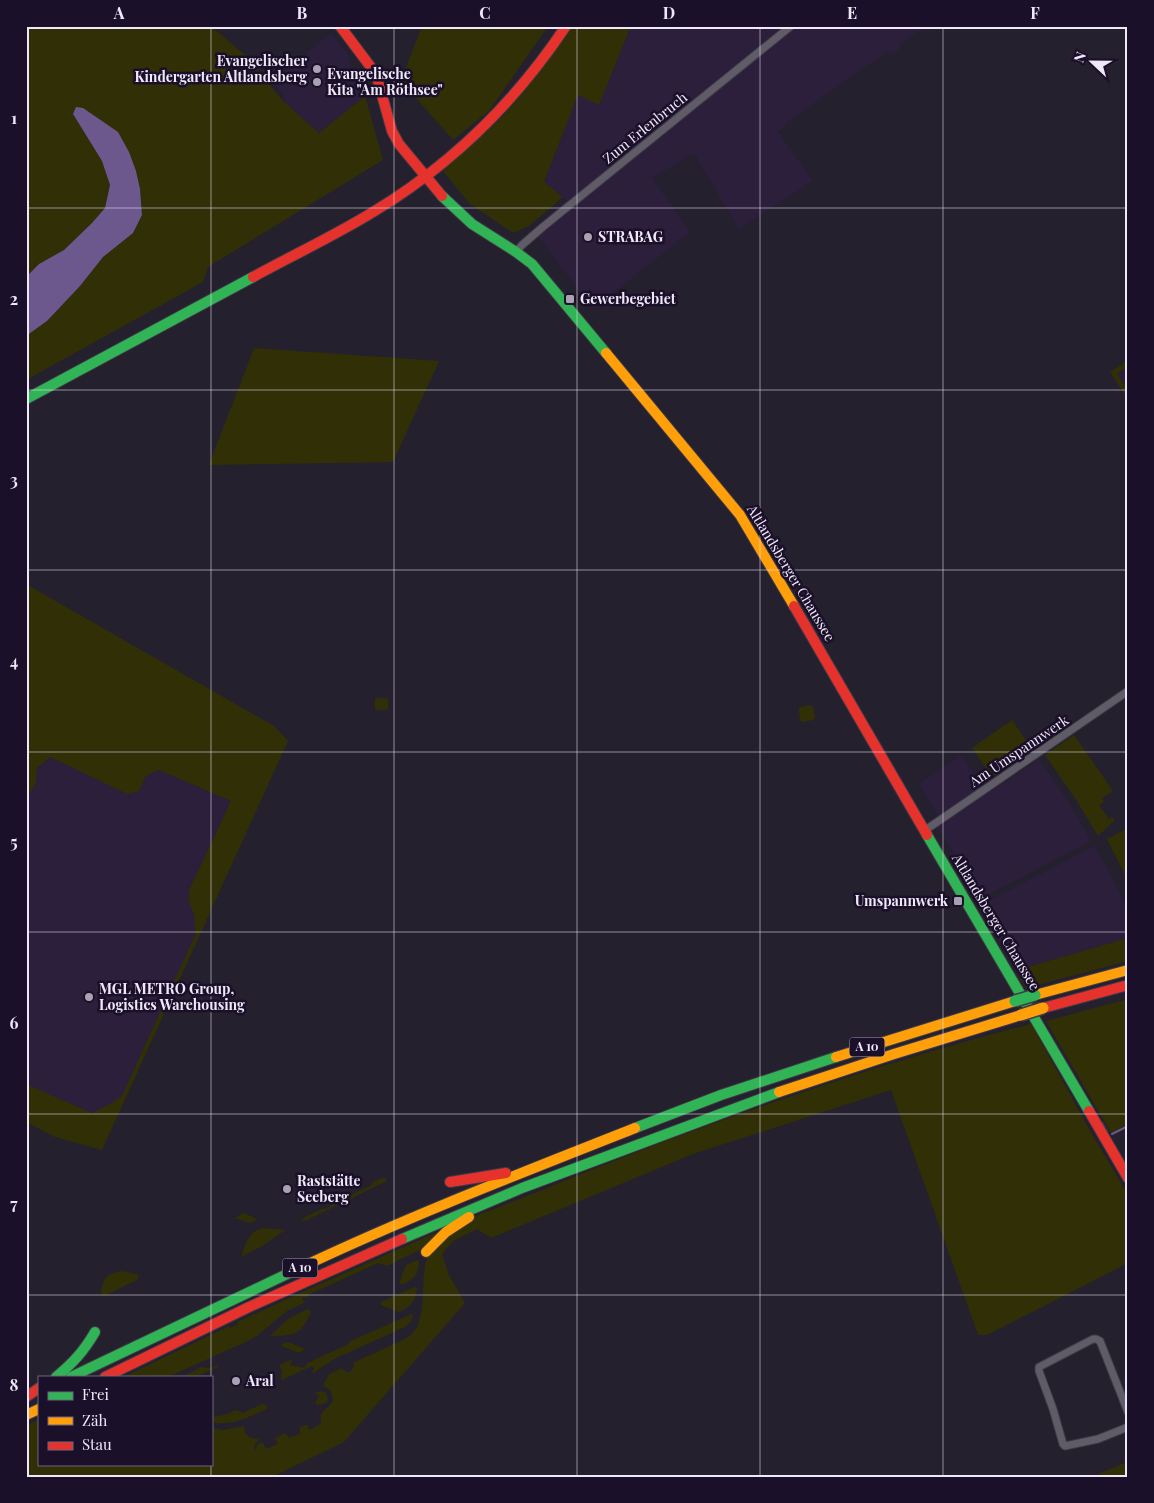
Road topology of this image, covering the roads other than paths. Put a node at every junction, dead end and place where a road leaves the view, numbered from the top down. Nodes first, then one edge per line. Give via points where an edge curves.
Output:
1 (340, 26) edge
2 (566, 26) edge
3 (791, 26) edge
4 (425, 176) junction
5 (516, 252) junction
6 (26, 399) edge
7 (1128, 691) edge
8 (924, 831) junction
9 (1128, 970) edge
10 (1128, 985) edge
11 (533, 1168) junction
12 (1128, 1178) edge
13 (450, 1182) dead end
14 (501, 1196) junction
15 (426, 1252) dead end
16 (95, 1332) dead end
17 (57, 1376) edge
18 (73, 1376) edge
19 (107, 1376) edge
20 (38, 1389) edge
21 (38, 1392) edge
22 (26, 1398) edge
23 (38, 1409) edge
24 (1128, 1412) edge
25 (26, 1415) edge
26 (1128, 1427) edge

1 - 4 main road, Altlandsberger Chaussee via 374,70 392,131
2 - 4 main road via 500,111
3 - 5 street, Zum Erlenbruch
4 - 5 main road, Altlandsberger Chaussee via 472,224
4 - 6 main road via 375,211
5 - 8 main road, Altlandsberger Chaussee via 554,288 740,515
7 - 8 street, Am Umspannwerk
8 - 12 main road, Altlandsberger Chaussee
9 - 11 main road, A 10, bridge via 887,1040 720,1096
10 - 14 main road, A 10, bridge via 1043,1008 768,1096
11 - 13 main road
11 - 18 main road, A 10 via 359,1240
14 - 15 main road via 453,1227
14 - 19 main road, A 10 via 368,1253
16 - 17 main road via 85,1349
20 - 22 main road
21 - 22 main road
23 - 25 main road
24 - 26 street via 1100,1341 1092,1339 1039,1367 1065,1446 1098,1439

